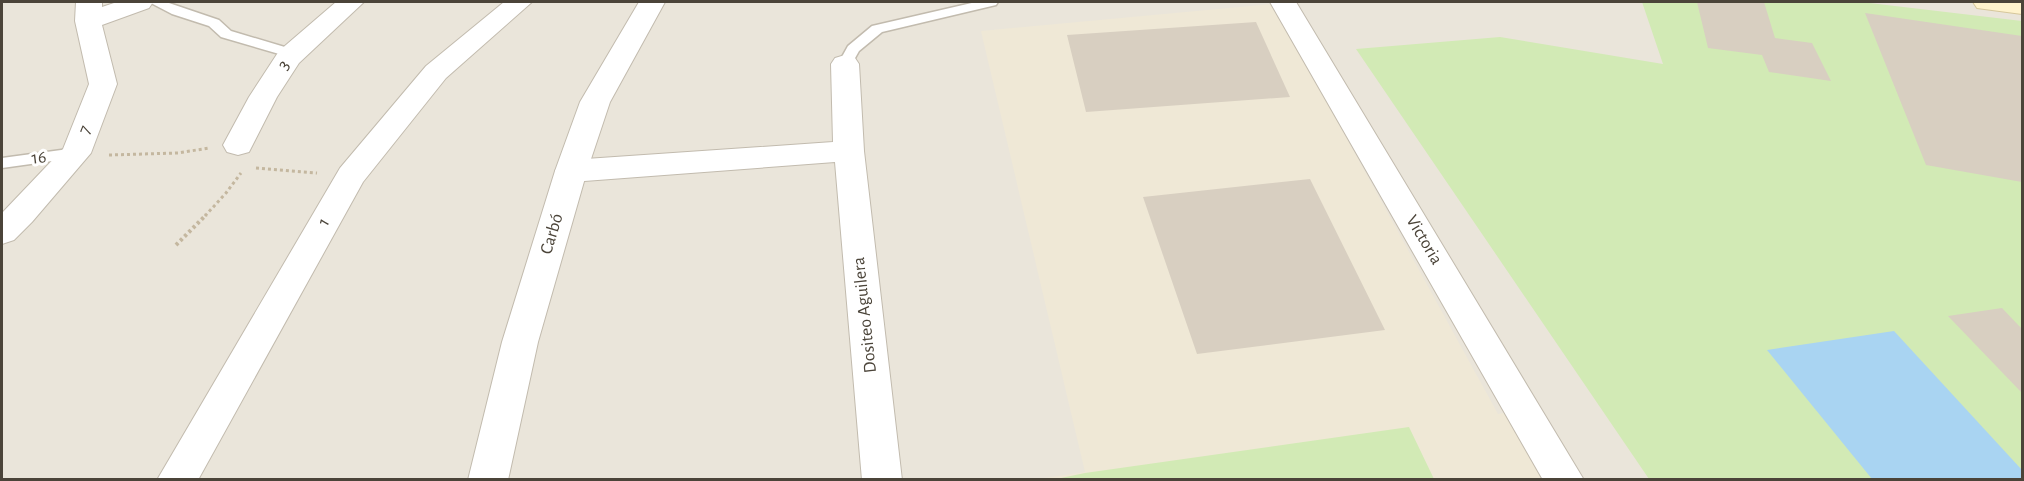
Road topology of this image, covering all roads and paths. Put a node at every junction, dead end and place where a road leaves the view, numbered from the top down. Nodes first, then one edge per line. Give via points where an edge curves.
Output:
1 (140, 2) edge
2 (156, 2) edge
3 (351, 2) edge
4 (519, 2) edge
5 (652, 2) edge
6 (991, 2) edge
7 (1283, 2) edge
8 (1986, 2) edge
9 (2022, 6) edge
10 (88, 11) edge
11 (293, 54) junction
12 (845, 64) joint
13 (849, 151) junction
14 (76, 153) junction
15 (241, 156) joint
16 (2, 163) edge
17 (571, 171) junction
18 (2, 232) edge
19 (176, 245) dead end
20 (177, 480) edge
21 (488, 480) edge
22 (882, 480) edge
23 (1564, 480) edge

1 - 10 street
2 - 11 lane via 214,23 226,34
3 - 11 street, 3
4 - 20 street, 1 via 436,72 351,176
5 - 17 street, Carbó via 595,102
6 - 12 lane, Dositeo Aguilera via 877,29 854,49
7 - 23 street, Victoria
8 - 9 main road
10 - 14 street, 7 via 103,84
11 - 15 street, 3 via 263,97
12 - 13 street, Dositeo Aguilera
13 - 17 street
13 - 22 street, Dositeo Aguilera
14 - 16 lane, 16
14 - 18 street, 7
15 - 19 path via 231,189
17 - 21 street, Carbó via 520,342

